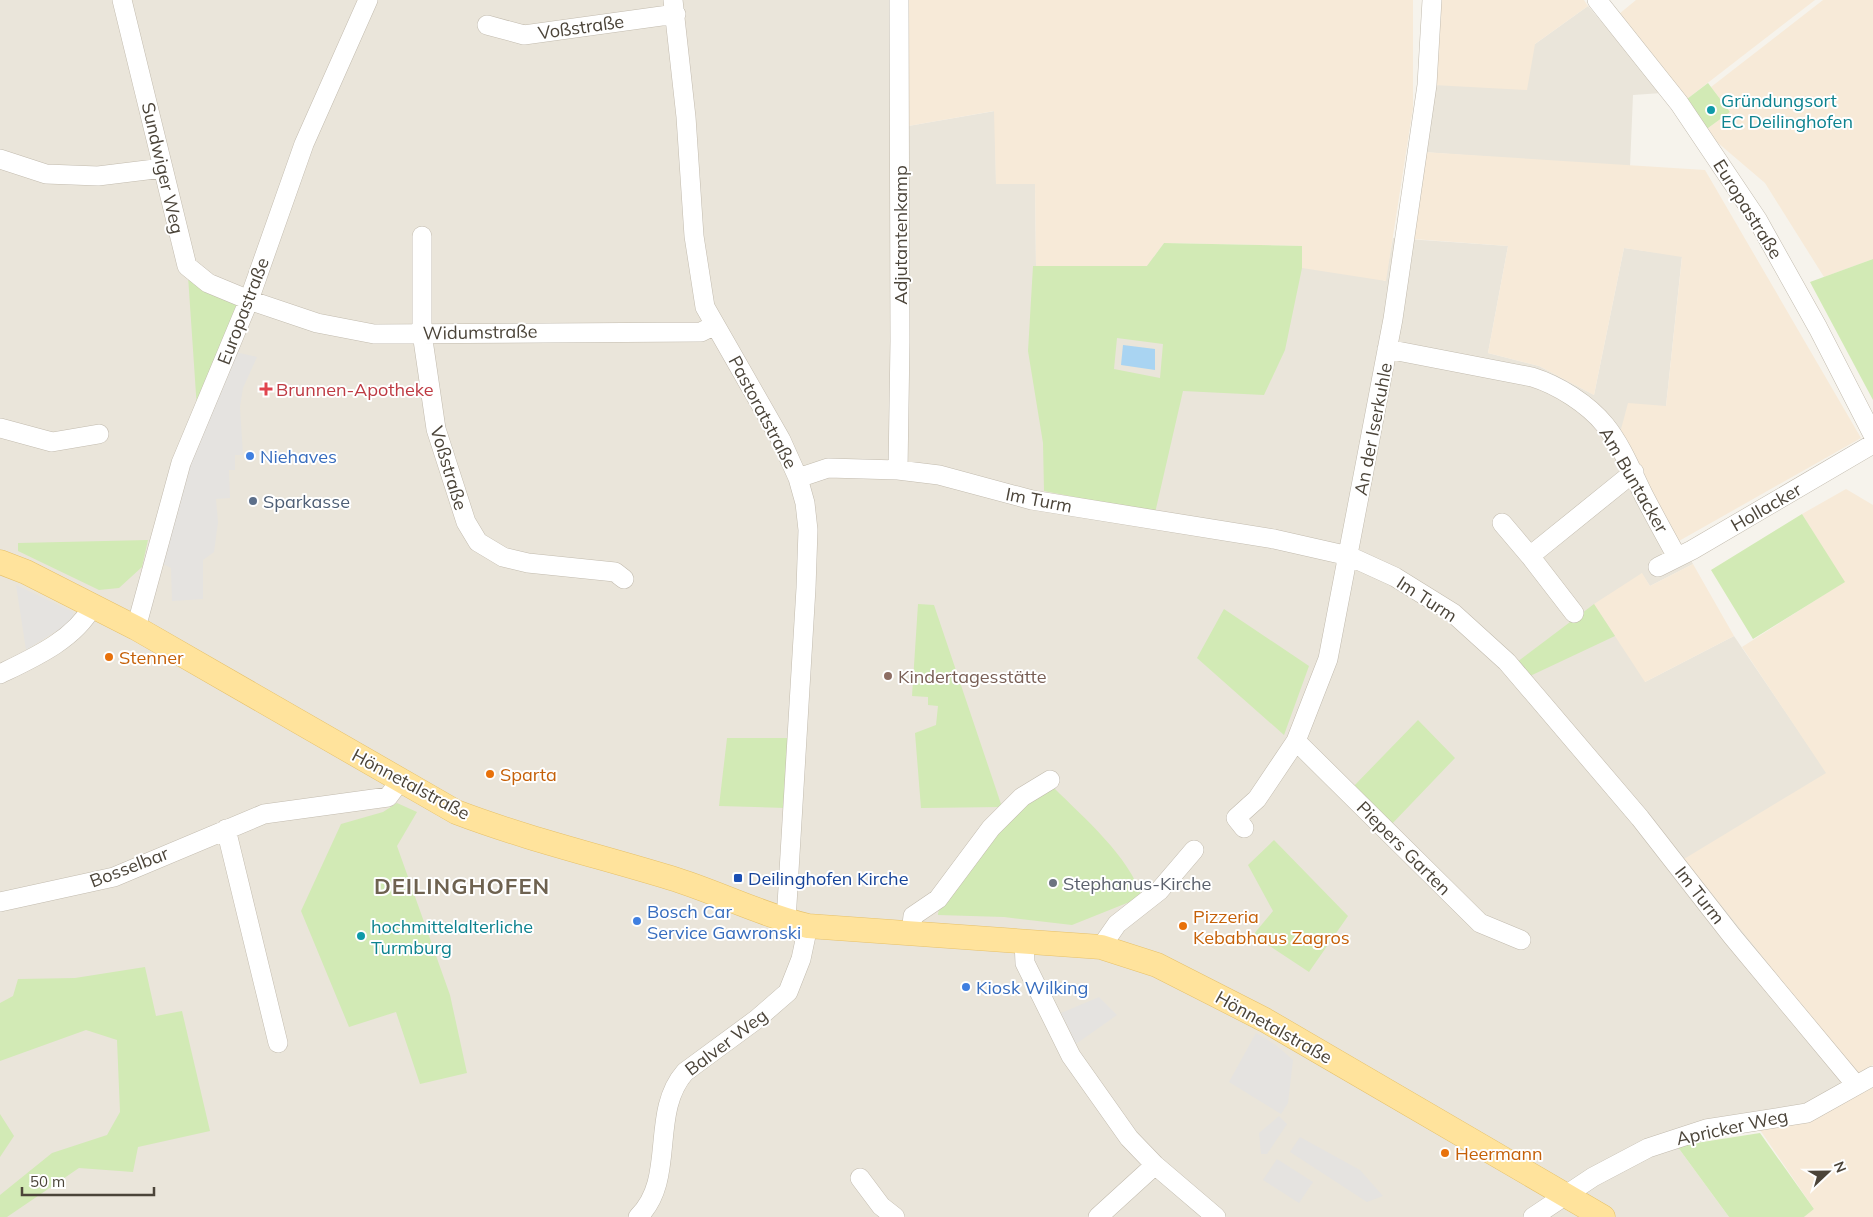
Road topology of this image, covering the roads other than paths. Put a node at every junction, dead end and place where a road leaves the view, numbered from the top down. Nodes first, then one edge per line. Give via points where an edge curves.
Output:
1 (122, 0) edge
2 (368, 0) edge
3 (899, 0) edge
4 (1432, 0) edge
5 (1598, 0) edge
6 (674, 7) edge
7 (487, 25) dead end
8 (0, 159) edge
9 (163, 168) junction
10 (422, 236) dead end
11 (249, 300) junction
12 (715, 324) junction
13 (422, 333) junction
14 (1387, 349) junction
15 (0, 428) edge
16 (99, 434) dead end
17 (1873, 435) edge
18 (1873, 444) edge
19 (898, 470) junction
20 (1634, 472) junction
21 (798, 478) junction
22 (1502, 523) dead end
23 (1350, 556) junction
24 (1530, 556) junction
25 (1678, 557) junction
26 (0, 562) edge
27 (1658, 567) dead end
28 (624, 579) dead end
29 (92, 607) junction
30 (1574, 613) dead end
31 (136, 628) junction
32 (0, 674) edge
33 (1296, 741) junction
34 (1050, 780) dead end
35 (400, 781) junction
36 (1244, 828) dead end
37 (226, 829) junction
38 (1194, 850) dead end
39 (0, 902) edge
40 (797, 924) junction
41 (911, 933) junction
42 (1521, 940) dead end
43 (1024, 941) junction
44 (1101, 947) junction
45 (278, 1043) dead end
46 (1873, 1076) edge
47 (1856, 1085) junction
48 (1155, 1165) junction
49 (860, 1178) dead end
50 (1566, 1195) junction
51 (638, 1217) edge
52 (895, 1217) edge
53 (1098, 1217) edge
54 (1216, 1217) edge
55 (1533, 1217) edge
56 (1603, 1217) edge

1 - 9 street, Sundwiger Weg
2 - 11 street, Europastraße via 304,144
3 - 19 street, Adjutantenkamp
4 - 14 street, An der Iserkuhle via 1427,85
5 - 17 street, Europastraße via 1679,103 1757,219
6 - 7 street, Voßstraße via 524,35
6 - 12 street, Pastoratstraße via 694,236 705,308
8 - 9 street via 46,174 98,176
9 - 11 street, Sundwiger Weg via 187,266 208,283
10 - 13 street, Voßstraße
11 - 13 street, Widumstraße via 317,324 374,334
11 - 31 street, Europastraße via 181,463
12 - 13 street, Widumstraße via 701,332
12 - 21 street, Pastoratstraße via 781,440
13 - 28 street, Voßstraße via 436,429 466,522 478,542 520,561 615,572
14 - 20 street, Am Buntacker via 1547,382 1605,425
14 - 23 street, An der Iserkuhle
15 - 16 street via 52,442
18 - 25 street, Hollacker
19 - 21 street, Im Turm via 828,468
19 - 23 street, Im Turm via 939,474 1032,500 1274,539
20 - 24 street
20 - 25 street, Am Buntacker
21 - 40 street, Pastoratstraße via 808,530
22 - 24 street
23 - 33 street, An der Iserkuhle via 1328,659
23 - 47 street, Im Turm via 1396,577 1453,613 1507,662 1640,818 1732,936
24 - 30 street
25 - 27 street, Hollacker
26 - 29 main road, Hönnetalstraße
29 - 31 main road, Hönnetalstraße
29 - 32 street via 83,623 35,657
31 - 35 main road, Hönnetalstraße
33 - 36 street, An der Iserkuhle via 1257,799 1236,818
33 - 42 street, Piepers Garten via 1480,923
34 - 41 street via 1022,797 991,828 938,899 913,916
35 - 37 street, Bosselbar via 388,797 264,814
35 - 40 main road, Hönnetalstraße via 456,812 513,834 673,879
37 - 39 street, Bosselbar via 114,877
37 - 45 street
38 - 44 street via 1158,891 1117,924
40 - 41 main road, Hönnetalstraße
40 - 51 street, Balver Weg via 802,959 788,992 685,1072 677,1082 666,1109 656,1189
41 - 43 main road, Hönnetalstraße
43 - 44 main road, Hönnetalstraße
43 - 48 street via 1025,962 1071,1056 1129,1138
44 - 50 main road, Hönnetalstraße via 1157,965 1265,1020
46 - 47 street, Apricker Weg
47 - 50 street, Apricker Weg via 1807,1113 1706,1129 1648,1148 1619,1161
48 - 53 street
48 - 54 street
49 - 52 street via 881,1206
50 - 55 street, Apricker Weg
50 - 56 main road, Hönnetalstraße

